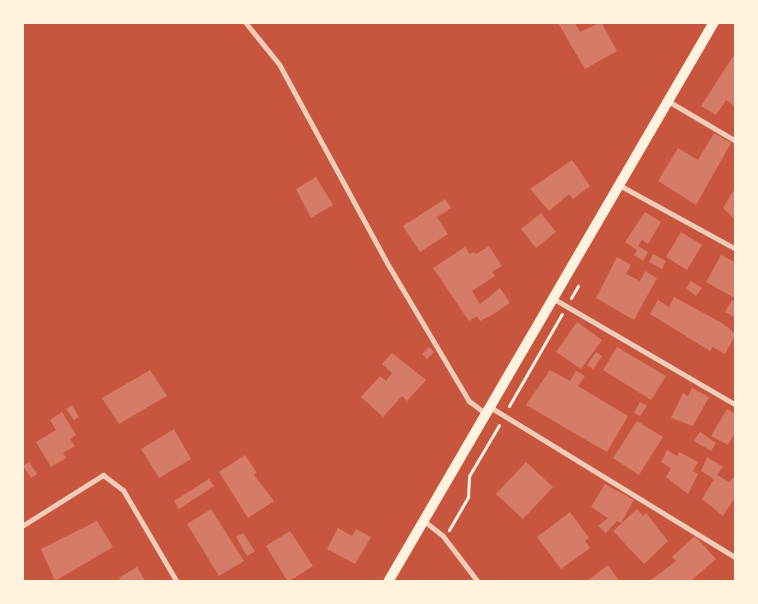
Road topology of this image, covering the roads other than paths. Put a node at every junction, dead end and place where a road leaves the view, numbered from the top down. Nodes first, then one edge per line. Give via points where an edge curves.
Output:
1 (245, 22) edge
2 (714, 22) edge
3 (668, 101) junction
4 (736, 141) edge
5 (618, 184) junction
6 (736, 250) edge
7 (554, 299) junction
8 (736, 405) edge
9 (488, 411) junction
10 (424, 521) junction
11 (22, 526) edge
12 (736, 558) edge
13 (177, 582) edge
14 (388, 582) edge
15 (478, 582) edge

1 - 9 street via 279,64 387,263 469,401
2 - 3 main road
3 - 4 street
3 - 5 main road
5 - 6 street
5 - 7 main road
7 - 8 street
7 - 9 main road
9 - 10 main road
9 - 12 street
10 - 14 main road
10 - 15 street via 443,536
11 - 13 street via 104,475 123,490

